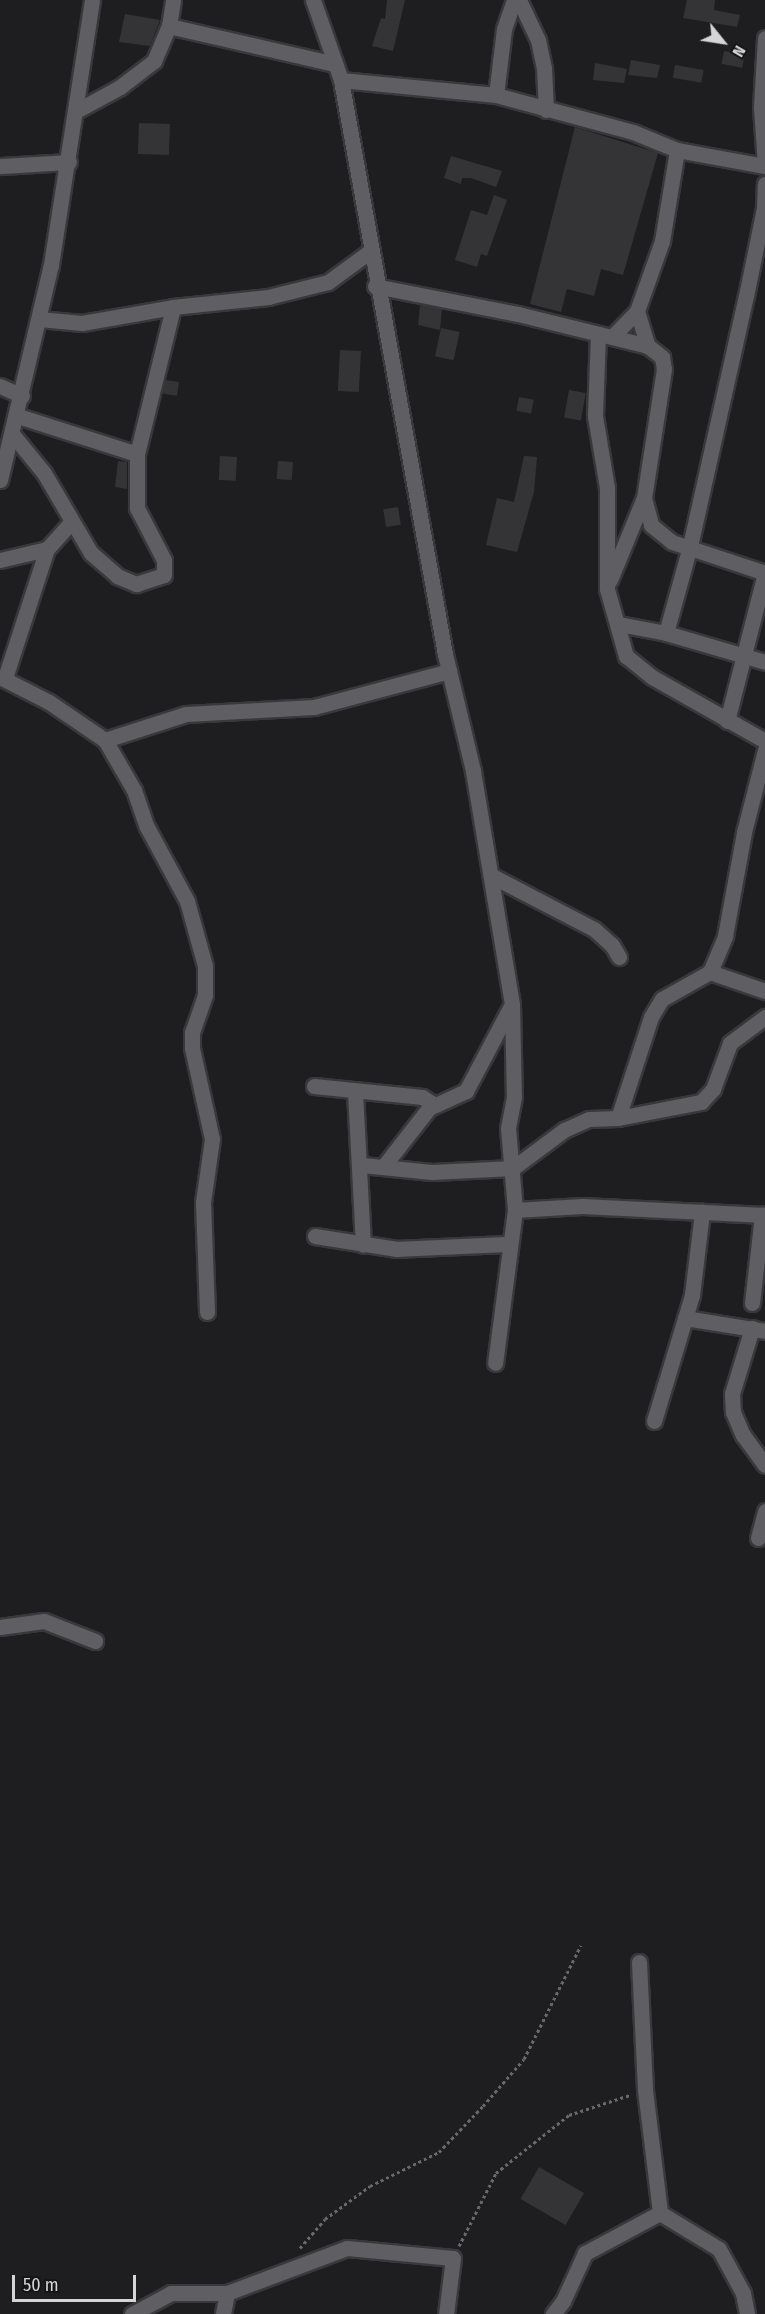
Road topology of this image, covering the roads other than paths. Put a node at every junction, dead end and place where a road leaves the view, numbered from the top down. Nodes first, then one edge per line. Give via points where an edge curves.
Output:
1 (92, 0) edge
2 (173, 0) edge
3 (313, 0) edge
4 (514, 0) edge
5 (519, 0) edge
6 (169, 26) junction
7 (765, 38) edge
8 (335, 64) junction
9 (341, 80) junction
10 (496, 95) junction
11 (546, 110) junction
12 (76, 111) junction
13 (677, 150) junction
14 (69, 162) junction
15 (765, 165) edge
16 (0, 166) edge
17 (765, 184) edge
18 (369, 252) junction
19 (375, 286) junction
20 (173, 307) junction
21 (636, 310) junction
22 (39, 319) junction
23 (605, 335) junction
24 (648, 346) junction
25 (0, 386) edge
26 (22, 396) junction
27 (18, 416) junction
28 (13, 435) junction
29 (137, 454) junction
30 (0, 480) edge
31 (644, 498) junction
32 (70, 522) junction
33 (690, 546) junction
34 (47, 549) junction
35 (0, 560) edge
36 (765, 573) edge
37 (607, 589) junction
38 (619, 624) junction
39 (666, 633) junction
40 (743, 655) junction
41 (765, 662) edge
42 (448, 671) junction
43 (2, 678) edge
44 (727, 721) junction
45 (105, 740) junction
46 (765, 741) edge
47 (765, 750) edge
48 (492, 876) junction
49 (619, 957) dead end
50 (710, 972) junction
51 (765, 990) edge
52 (512, 1005) junction
53 (765, 1017) edge
54 (314, 1086) dead end
55 (355, 1092) junction
56 (433, 1104) junction
57 (618, 1118) junction
58 (362, 1165) junction
59 (383, 1167) junction
60 (513, 1168) junction
61 (515, 1210) junction
62 (702, 1212) junction
63 (764, 1215) edge
64 (315, 1236) dead end
65 (508, 1244) junction
66 (363, 1245) junction
67 (752, 1303) dead end
68 (207, 1312) dead end
69 (685, 1318) junction
70 (758, 1329) edge
71 (495, 1363) dead end
72 (654, 1421) dead end
73 (765, 1465) edge
74 (765, 1511) edge
75 (758, 1538) dead end
76 (0, 1627) edge
77 (95, 1641) dead end
78 (639, 1962) dead end
79 (660, 2213) junction
80 (227, 2293) junction
81 (132, 2314) edge
82 (224, 2314) edge
83 (446, 2314) edge
84 (553, 2314) edge
85 (747, 2314) edge

1 - 12 street
2 - 6 street
3 - 8 street
4 - 10 street via 504,29
5 - 11 street via 538,40
6 - 8 street
6 - 12 street via 154,61 120,87
7 - 15 street via 761,107
8 - 9 street
9 - 10 street
9 - 18 street
10 - 11 street
11 - 13 street via 633,132
12 - 14 street
13 - 15 street
13 - 21 street via 662,241
14 - 16 street
14 - 22 street
17 - 33 street via 764,208 746,296
18 - 19 street
18 - 20 street via 328,282 268,297
19 - 23 street
19 - 42 street
20 - 22 street via 82,323
20 - 29 street
21 - 23 street
21 - 24 street
22 - 26 street
23 - 24 street
23 - 37 street via 596,416 607,488
24 - 31 street via 662,357 664,369
25 - 26 street
26 - 27 street
27 - 28 street
27 - 29 street
28 - 30 street
28 - 32 street via 44,473
29 - 32 street via 137,508 164,560 164,575 136,584 117,576 91,553
31 - 33 street via 646,513 658,534
31 - 37 street
32 - 34 street
33 - 36 street
33 - 39 street
34 - 35 street
34 - 43 street
36 - 40 street
37 - 38 street
38 - 39 street
38 - 44 street via 631,663
39 - 40 street
40 - 41 street
40 - 44 street
42 - 45 street via 314,707 186,714
42 - 48 street via 473,771
43 - 45 street via 49,702
44 - 46 street
45 - 68 street via 134,790 147,827 187,901 205,966 205,995 192,1032 212,1139 203,1203
47 - 50 street via 744,832 725,936
48 - 49 street via 594,929
48 - 52 street
50 - 51 street
50 - 57 street via 662,999 651,1017
52 - 56 street via 466,1091
52 - 60 street via 514,1097 507,1128
53 - 57 street via 730,1043 708,1097 680,1108
54 - 55 street
55 - 56 street via 422,1097
55 - 58 street
56 - 59 street
57 - 60 street via 589,1119 564,1130
58 - 59 street
58 - 66 street
59 - 60 street via 432,1172
60 - 61 street
61 - 62 street via 582,1206
61 - 65 street
62 - 63 street
62 - 69 street via 699,1252
63 - 67 street
64 - 66 street
65 - 66 street via 397,1249
65 - 71 street
69 - 70 street
69 - 72 street
70 - 73 street via 732,1394 733,1412 743,1435
74 - 75 street
76 - 77 street via 44,1622
78 - 79 street via 645,2090
79 - 84 street via 585,2253
79 - 85 street via 719,2249 743,2293
80 - 81 street via 171,2293
80 - 82 street
80 - 83 street via 347,2248 453,2258

